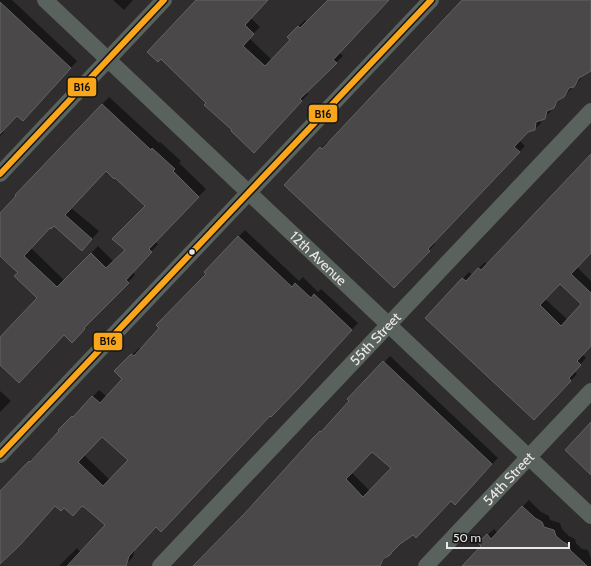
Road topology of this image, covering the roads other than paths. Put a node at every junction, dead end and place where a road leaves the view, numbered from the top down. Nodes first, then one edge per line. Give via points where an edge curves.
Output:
1 (45, 0) edge
2 (164, 0) edge
3 (431, 0) edge
4 (108, 60) junction
5 (591, 111) edge
6 (0, 174) edge
7 (248, 192) junction
8 (389, 325) junction
9 (591, 392) edge
10 (0, 455) edge
11 (529, 458) junction
12 (591, 516) edge
13 (160, 566) edge
14 (426, 566) edge

1 - 4 street, 12th Avenue
2 - 4 street
3 - 7 street
4 - 6 street
4 - 7 street, 12th Avenue
5 - 8 street, 55th Street
7 - 8 street, 12th Avenue
7 - 10 street
8 - 11 street, 12th Avenue
8 - 13 street, 55th Street
9 - 11 street, 54th Street
11 - 12 street, 12th Avenue
11 - 14 street, 54th Street

